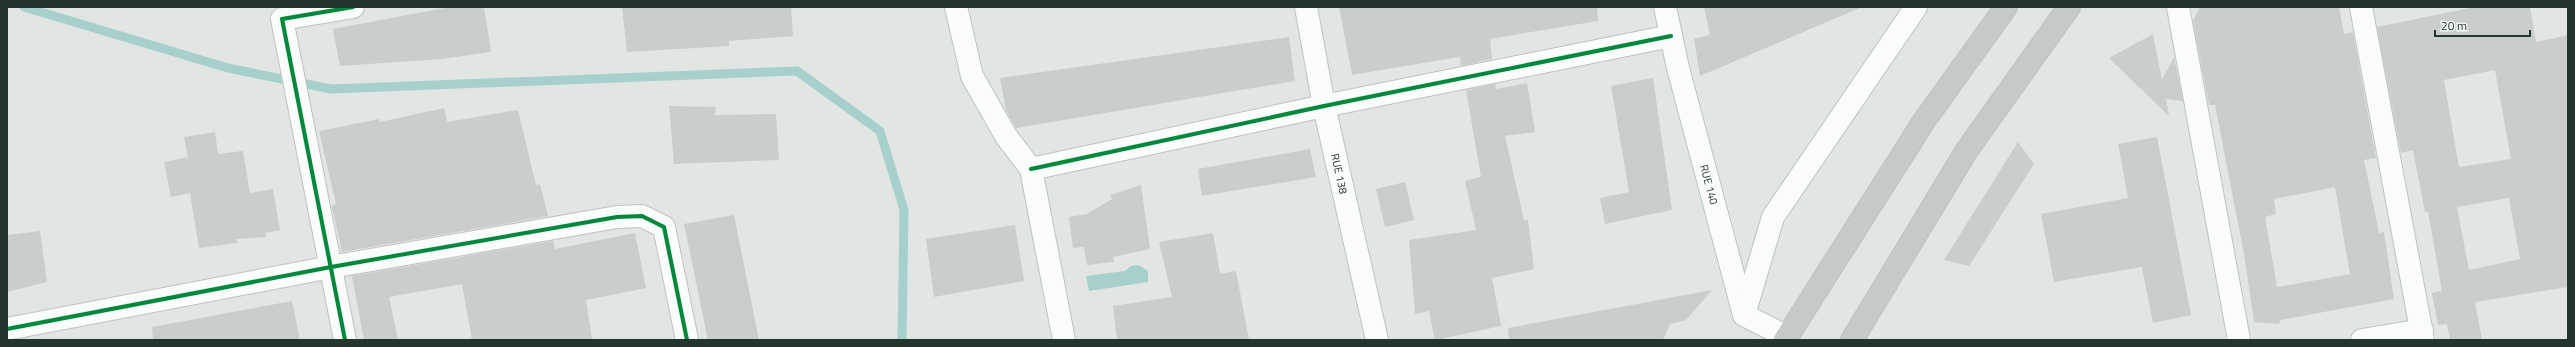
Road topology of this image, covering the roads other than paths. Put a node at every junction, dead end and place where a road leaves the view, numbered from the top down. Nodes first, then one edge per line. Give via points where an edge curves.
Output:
1 (353, 7) edge
2 (956, 7) edge
3 (1306, 7) edge
4 (1665, 7) edge
5 (1916, 7) edge
6 (2006, 7) edge
7 (2069, 7) edge
8 (2178, 7) edge
9 (2361, 7) edge
10 (1671, 36) junction
11 (1324, 106) junction
12 (1031, 168) junction
13 (331, 267) junction
14 (1744, 315) junction
15 (7, 329) edge
16 (2423, 335) edge
17 (1786, 338) edge
18 (345, 340) edge
19 (687, 340) edge
20 (1064, 340) edge
21 (1377, 340) edge
22 (1852, 340) edge
23 (2239, 340) edge
24 (2362, 340) edge

1 - 13 street via 282,20
2 - 12 street via 972,76 1006,136
3 - 11 street, RUE 138
4 - 10 street, RUE 140
5 - 14 street via 1773,217
6 - 17 highway via 1924,121
7 - 22 highway via 1967,150
8 - 23 street
9 - 16 street
10 - 11 street
10 - 14 street, RUE 140
11 - 12 street
11 - 21 street, RUE 138
12 - 20 street
13 - 15 street
13 - 18 street
13 - 19 street via 617,218 642,216 664,227
14 - 17 street
16 - 24 street

